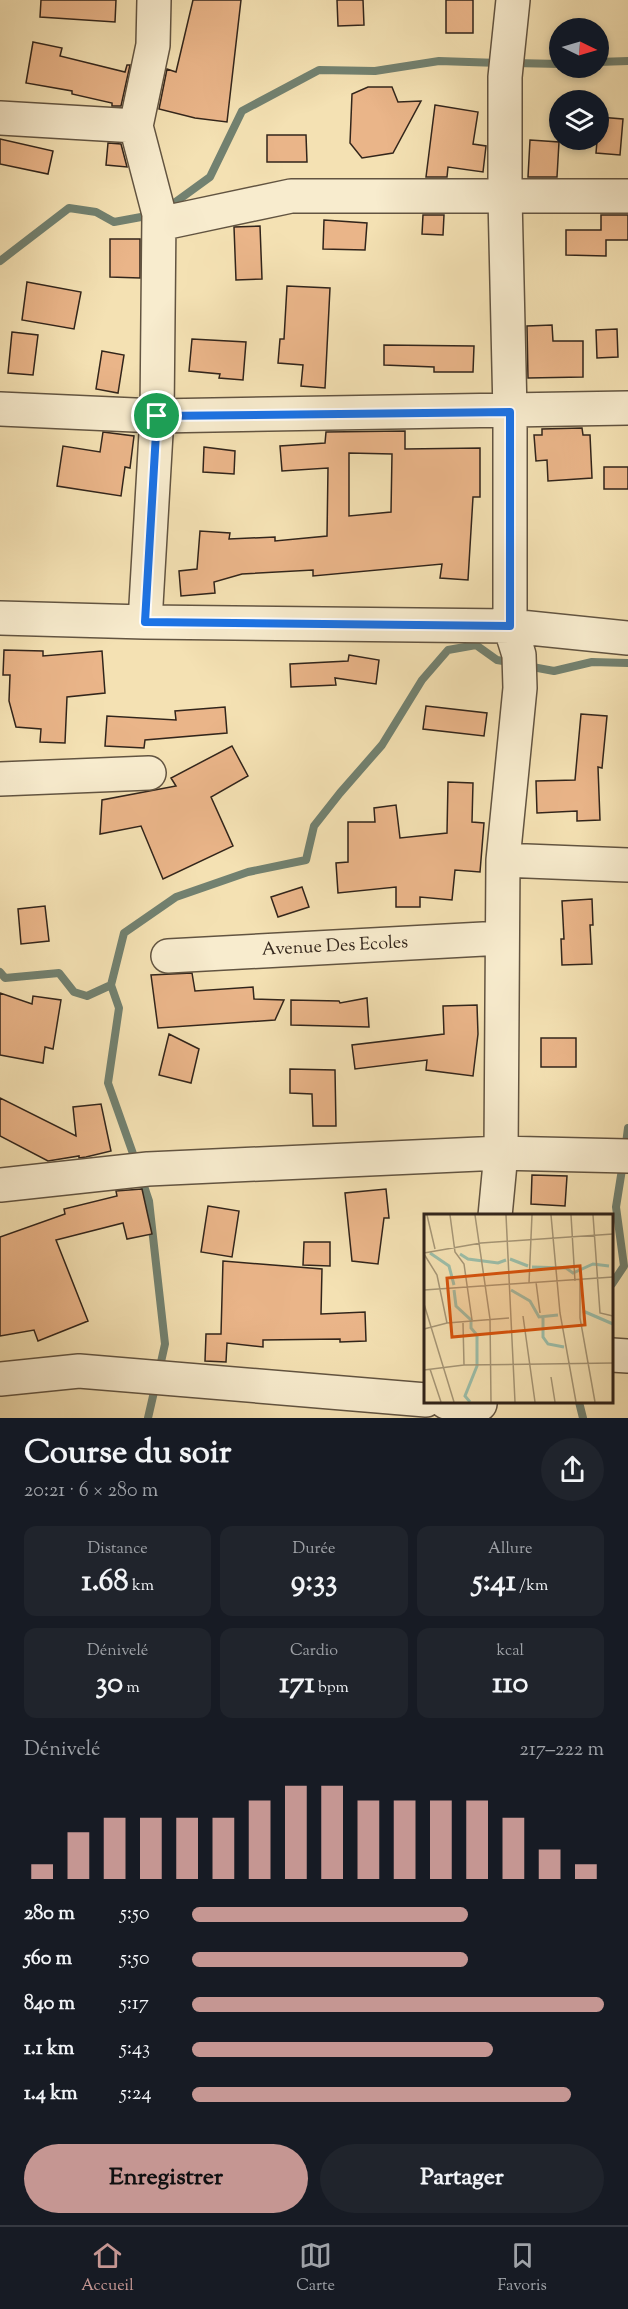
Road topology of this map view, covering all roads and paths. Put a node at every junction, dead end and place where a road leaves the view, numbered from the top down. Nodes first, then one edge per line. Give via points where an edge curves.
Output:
1 (154, 0) edge
2 (513, 0) edge
3 (0, 118) edge
4 (136, 126) junction
5 (628, 196) edge
6 (505, 197) junction
7 (159, 224) junction
8 (628, 408) edge
9 (0, 409) edge
10 (510, 412) junction
11 (157, 416) junction
12 (0, 618) edge
13 (145, 622) junction
14 (628, 638) edge
15 (514, 640) junction
16 (149, 773) dead end
17 (0, 779) edge
18 (503, 860) junction
19 (628, 865) edge
20 (502, 938) junction
21 (168, 956) dead end
22 (501, 1153) junction
23 (628, 1156) edge
24 (0, 1185) edge
25 (495, 1214) edge
26 (0, 1379) edge
27 (424, 1400) edge
28 (456, 1403) edge
29 (480, 1408) edge

1 - 4 street via 153,45
2 - 6 street via 506,64
3 - 4 street
4 - 7 street
5 - 6 street
6 - 7 street via 291,196
6 - 10 street
7 - 11 street
8 - 10 street
9 - 11 street
10 - 11 street
10 - 15 street
11 - 13 street
12 - 13 street
13 - 15 street
14 - 15 street
15 - 18 street via 520,688
16 - 17 street
18 - 19 street
18 - 20 street
20 - 21 street, Avenue Des Ecoles
20 - 22 street
22 - 23 street
22 - 24 street via 138,1170
22 - 25 street
26 - 27 street via 79,1371
28 - 29 street

